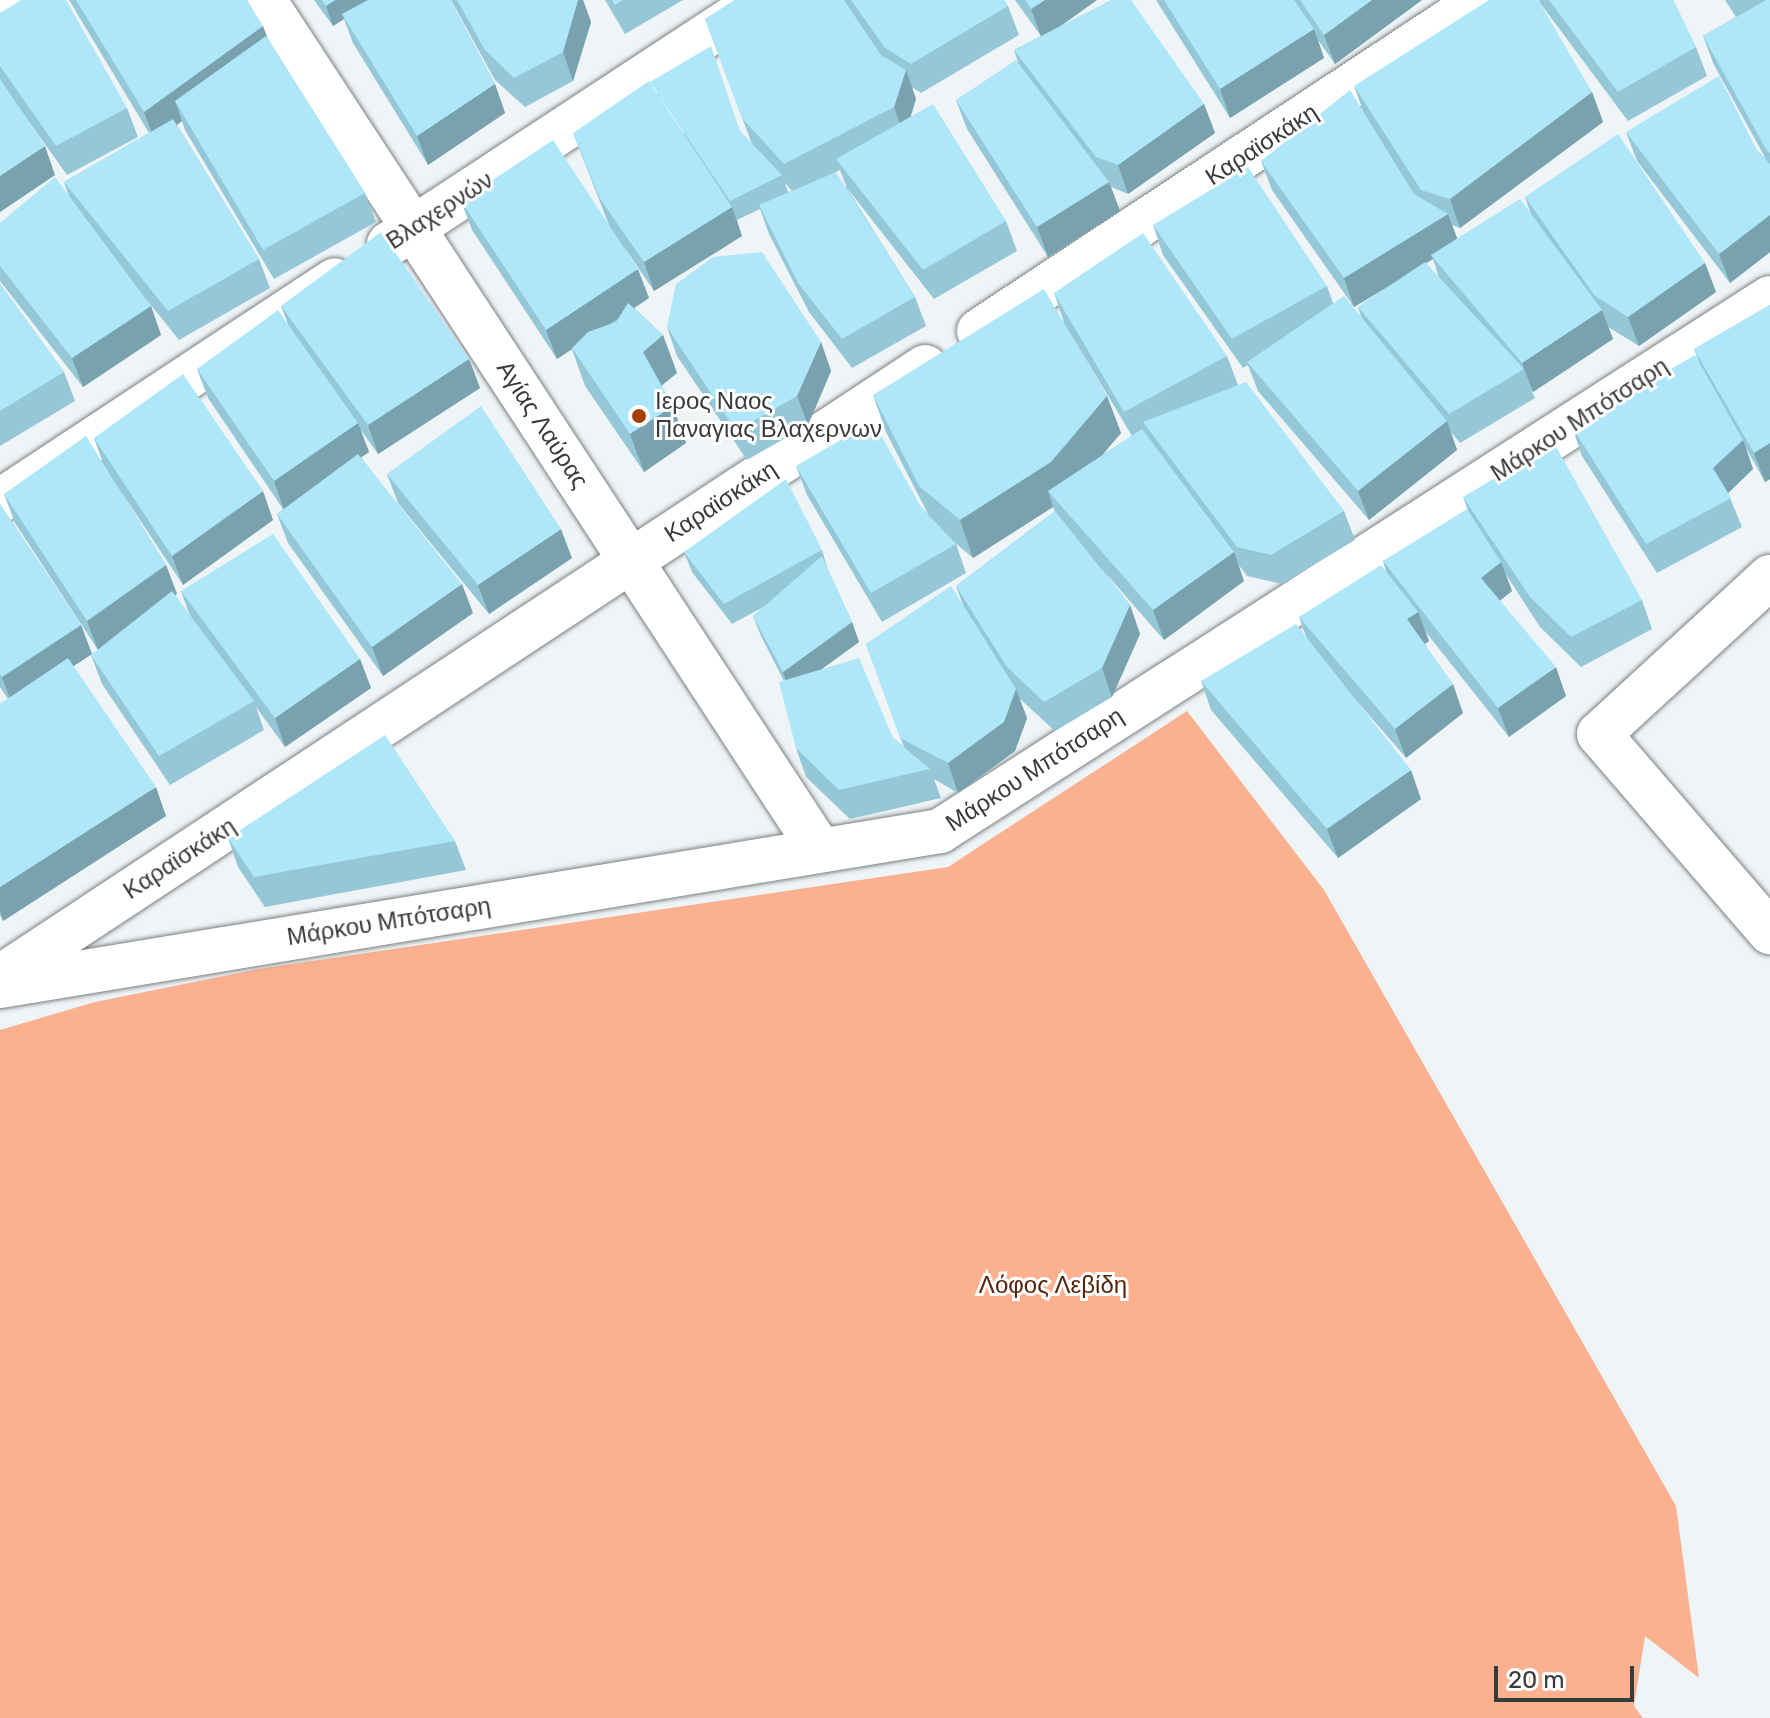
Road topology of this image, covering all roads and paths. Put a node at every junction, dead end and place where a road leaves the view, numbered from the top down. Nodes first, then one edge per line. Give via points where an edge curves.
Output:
1 (8, 0) edge
2 (264, 0) edge
3 (760, 0) edge
4 (1481, 0) edge
5 (0, 5) edge
6 (413, 229) junction
7 (1770, 298) edge
8 (0, 501) edge
9 (631, 561) junction
10 (1770, 577) edge
11 (820, 850) junction
12 (1770, 932) edge
13 (0, 977) edge
14 (0, 986) edge

1 - 5 street
2 - 6 street, Αγίας Λαύρας
3 - 6 street, Βλαχερνών
4 - 9 street, Καραϊσκάκη
6 - 8 street, Βλαχερνών
6 - 9 street, Αγίας Λαύρας
7 - 11 street, Μάρκου Μπότσαρη via 940,831
9 - 11 street, Αγίας Λαύρας
9 - 13 street, Καραϊσκάκη
10 - 12 street via 1599,734
11 - 14 street, Μάρκου Μπότσαρη

